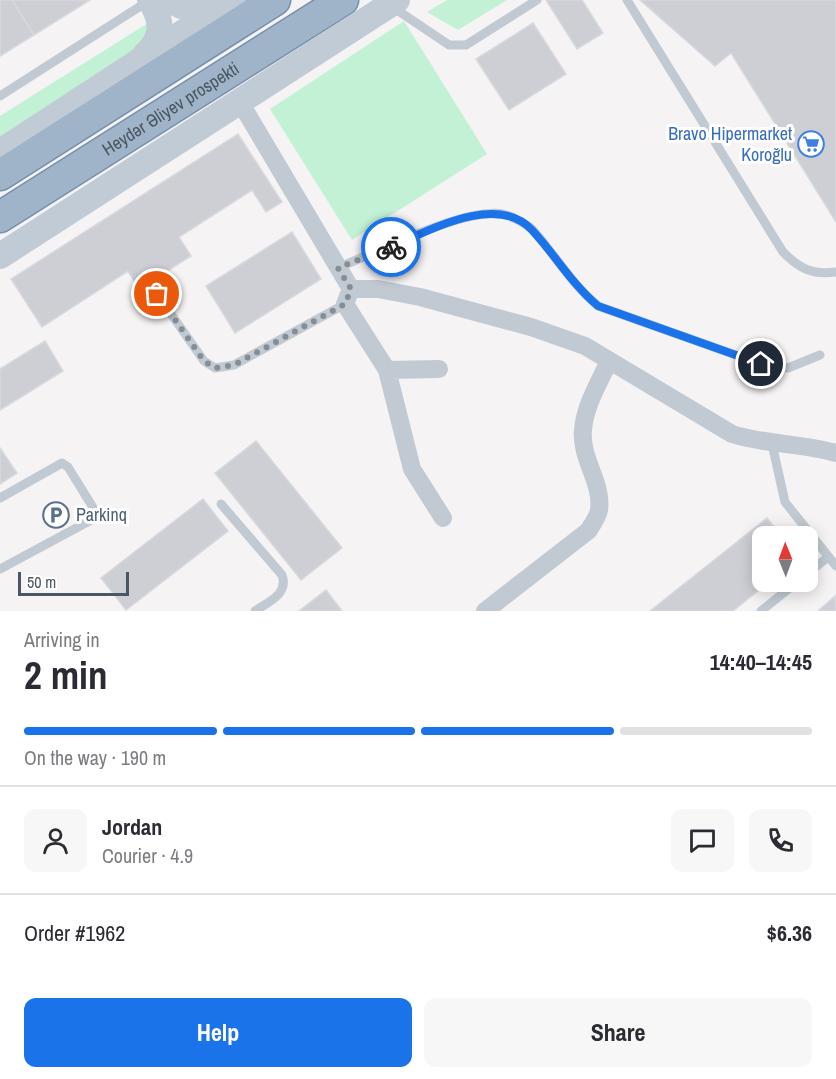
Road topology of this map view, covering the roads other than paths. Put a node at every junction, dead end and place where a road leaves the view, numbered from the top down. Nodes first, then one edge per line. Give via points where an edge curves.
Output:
1 (150, 0) edge
2 (172, 0) edge
3 (210, 0) edge
4 (233, 0) edge
5 (275, 0) edge
6 (343, 0) edge
7 (537, 0) edge
8 (627, 0) edge
9 (393, 3) edge
10 (133, 67) junction
11 (0, 96) edge
12 (240, 102) junction
13 (0, 152) edge
14 (0, 175) edge
15 (0, 217) edge
16 (0, 256) edge
17 (338, 268) junction
18 (836, 272) edge
19 (157, 294) dead end
20 (348, 296) junction
21 (820, 355) dead end
22 (609, 361) junction
23 (439, 369) dead end
24 (387, 370) junction
25 (772, 444) junction
26 (836, 453) edge
27 (0, 498) edge
28 (221, 504) dead end
29 (443, 518) dead end
30 (828, 557) junction
31 (818, 565) edge
32 (836, 566) edge
33 (0, 570) edge
34 (785, 592) edge
35 (255, 611) edge
36 (485, 611) edge
37 (761, 611) edge

1 - 10 main road via 161,32 154,47
1 - 11 lane
2 - 3 main road via 189,8
4 - 10 main road
5 - 14 highway, Heydər Əliyev prospekti
6 - 15 highway, Heydər Əliyev prospekti
7 - 9 lane via 459,46 449,45
8 - 18 lane via 783,252 798,268 819,274
9 - 12 main road
10 - 13 main road
12 - 16 main road
12 - 17 street
17 - 20 street
17 - 21 lane via 451,222 477,215 504,214 530,228 576,288 598,306 761,364 788,368
19 - 20 lane via 204,361 215,368 234,365
20 - 22 street via 378,289 420,297 531,327 585,346
20 - 24 street
22 - 25 street via 732,434
22 - 36 street via 587,409 582,431 599,512 588,531
23 - 24 street
24 - 29 street via 412,469
25 - 26 street via 809,446
25 - 30 lane via 785,502
27 - 33 lane via 62,463 97,514
28 - 35 lane via 282,575 285,584 283,592
30 - 31 lane
30 - 32 lane
34 - 37 lane

